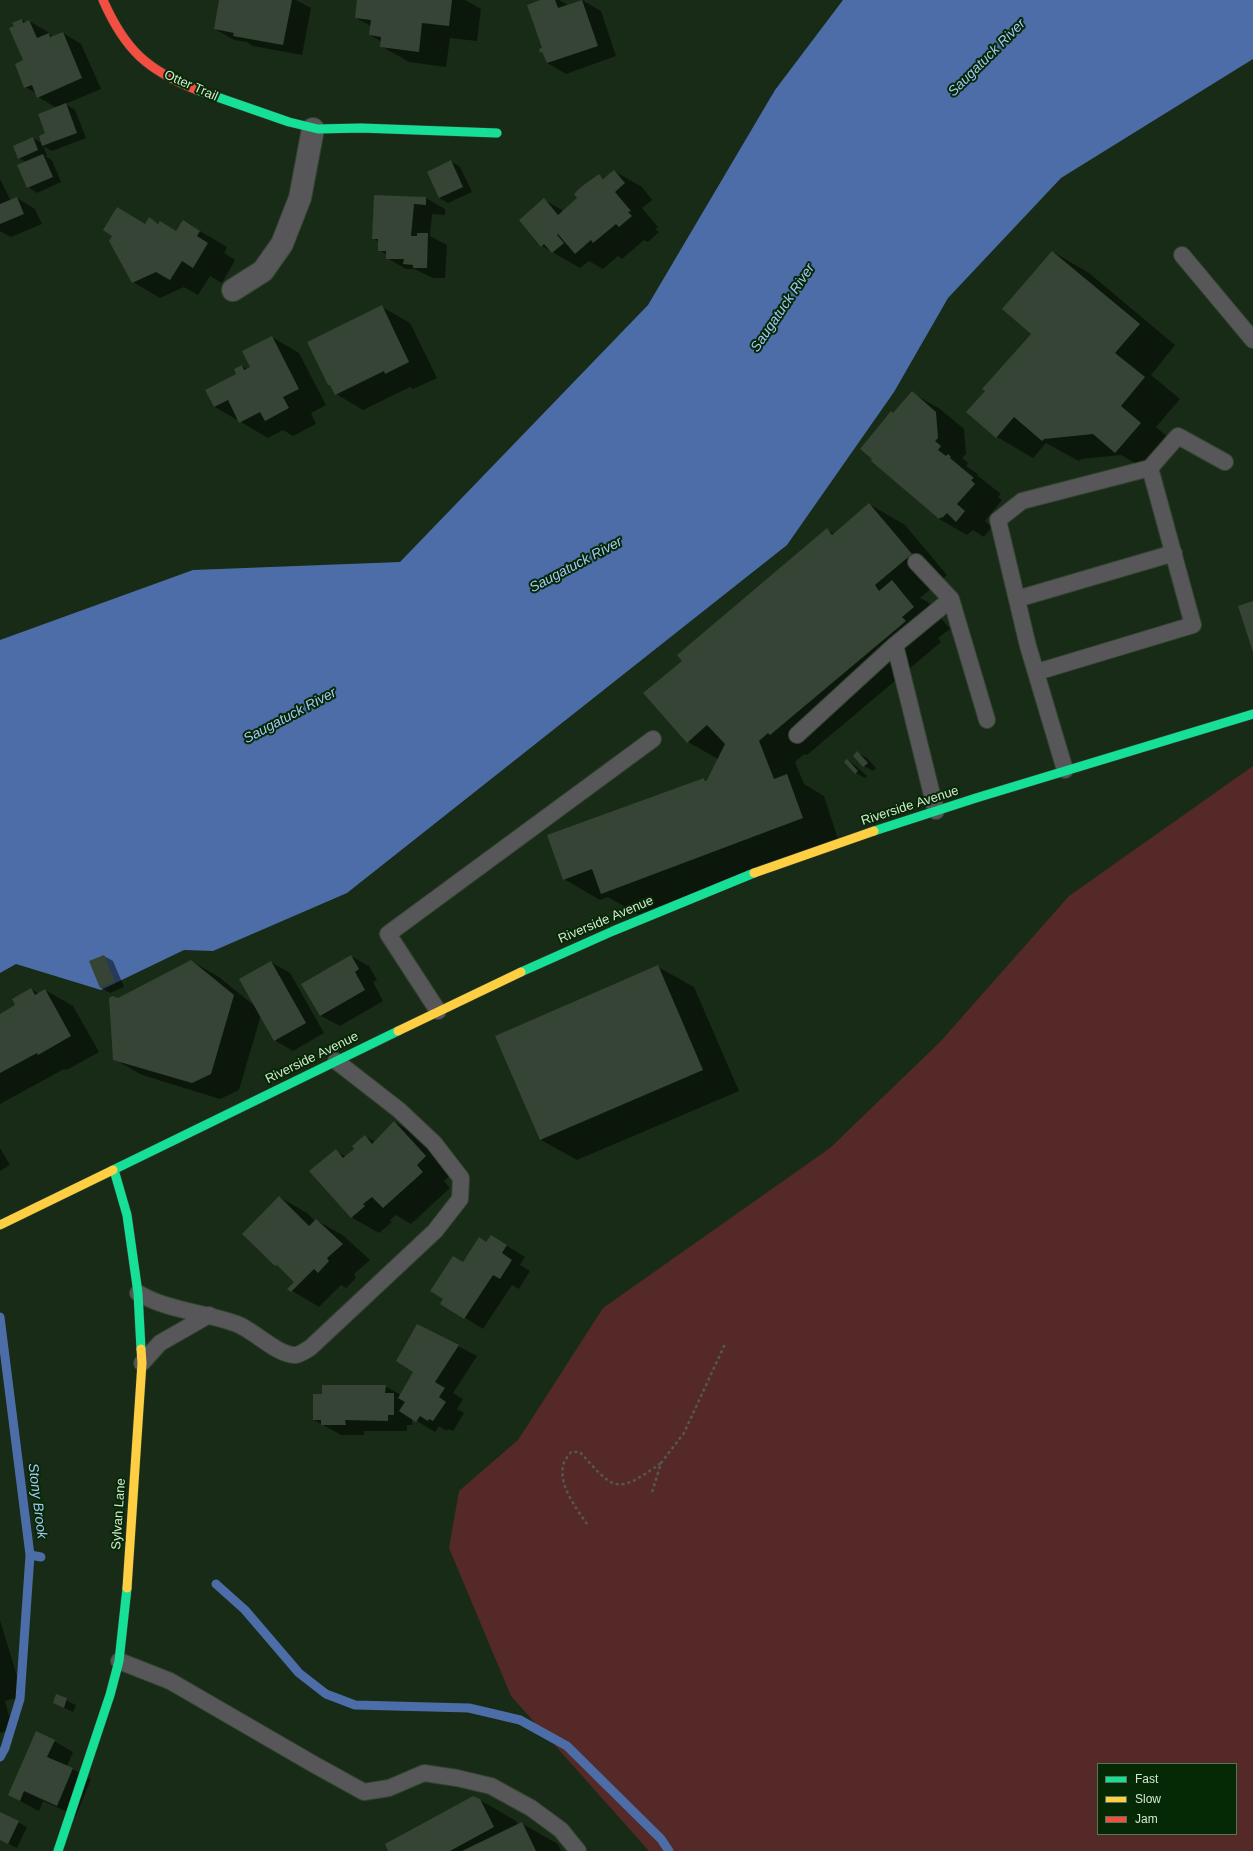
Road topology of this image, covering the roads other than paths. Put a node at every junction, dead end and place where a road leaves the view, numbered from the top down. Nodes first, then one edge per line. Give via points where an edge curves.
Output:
1 (103, 0) edge
2 (313, 128) junction
3 (497, 134) dead end
4 (1182, 255) dead end
5 (233, 290) dead end
6 (1253, 340) edge
7 (1225, 462) dead end
8 (1150, 468) junction
9 (1174, 554) junction
10 (916, 562) dead end
11 (951, 599) junction
12 (1017, 600) junction
13 (895, 645) junction
14 (1037, 672) junction
15 (1253, 714) edge
16 (987, 720) dead end
17 (797, 735) dead end
18 (653, 739) dead end
19 (1065, 770) junction
20 (936, 811) junction
21 (438, 1011) junction
22 (336, 1061) junction
23 (114, 1170) junction
24 (0, 1225) edge
25 (138, 1293) junction
26 (209, 1315) junction
27 (142, 1363) junction
28 (119, 1661) junction
29 (58, 1851) edge
30 (578, 1851) edge

1 - 2 main road, Otter Trail via 117,32 130,50 147,65 178,82 213,96
2 - 3 main road, Otter Trail
2 - 5 street via 300,198 282,244 263,271
4 - 6 lane
7 - 8 lane via 1178,436
8 - 9 lane
8 - 12 lane via 1022,501 998,520
9 - 12 lane
9 - 14 lane via 1193,624
10 - 11 lane
11 - 13 lane
11 - 16 lane
12 - 14 lane
13 - 17 lane
13 - 20 lane
14 - 19 lane
15 - 19 main road, Riverside Avenue
18 - 21 lane via 388,934
19 - 20 main road, Riverside Avenue
20 - 21 main road, Riverside Avenue via 705,892 551,958
21 - 22 main road, Riverside Avenue
22 - 23 main road, Riverside Avenue
22 - 26 lane via 399,1110 434,1143 461,1178 460,1198 435,1231 310,1348 297,1355 284,1353 239,1325
23 - 24 main road, Riverside Avenue
23 - 25 main road, Sylvan Lane via 128,1215
25 - 26 lane via 163,1305
25 - 27 main road, Sylvan Lane
26 - 27 lane via 160,1343
27 - 28 main road, Sylvan Lane via 128,1590
28 - 29 main road, Sylvan Lane via 103,1718
28 - 30 lane via 170,1681 364,1792 389,1788 424,1773 491,1786 531,1808 561,1830

